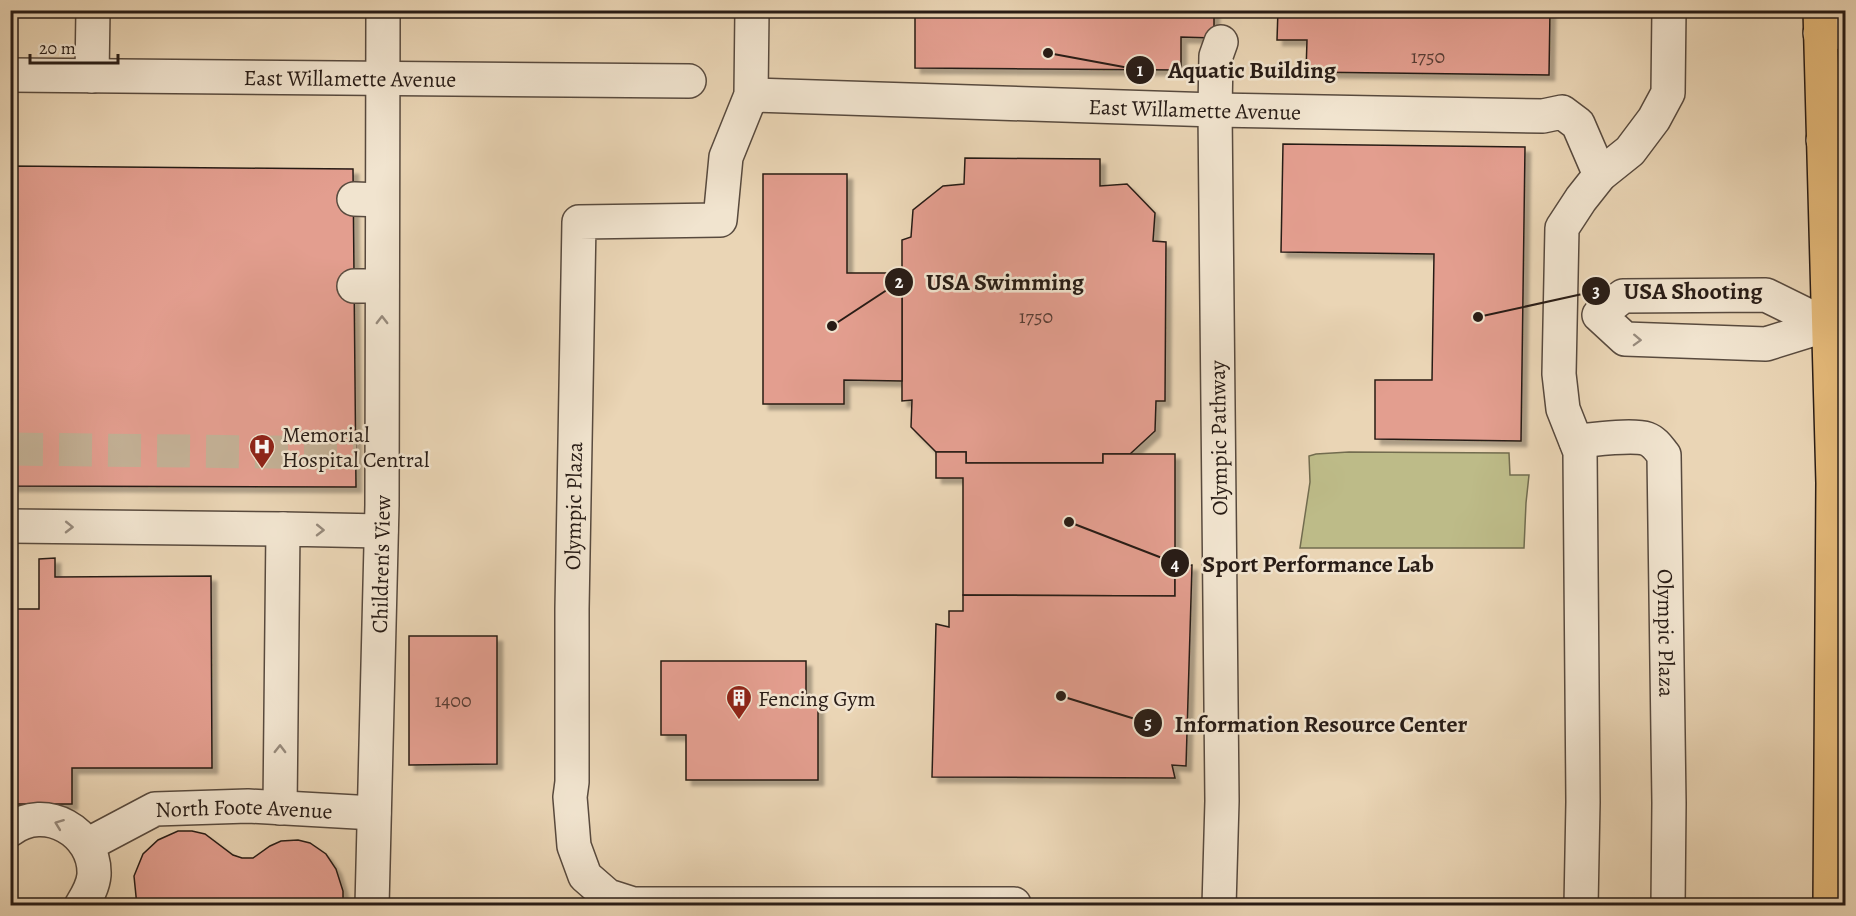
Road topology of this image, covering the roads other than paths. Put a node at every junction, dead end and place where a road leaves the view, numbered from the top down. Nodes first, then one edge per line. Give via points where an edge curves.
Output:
1 (93, 10) edge
2 (383, 10) edge
3 (752, 10) edge
4 (1669, 10) edge
5 (1828, 25) edge
6 (1221, 42) dead end
7 (10, 75) edge
8 (92, 76) junction
9 (382, 78) junction
10 (689, 81) dead end
11 (751, 95) junction
12 (1215, 110) junction
13 (1834, 139) edge
14 (1600, 175) junction
15 (1560, 315) junction
16 (1599, 315) junction
17 (1836, 325) edge
18 (1576, 441) junction
19 (1839, 483) edge
20 (10, 526) edge
21 (283, 529) junction
22 (381, 531) junction
23 (1838, 791) edge
24 (280, 808) junction
25 (374, 813) junction
26 (10, 830) edge
27 (87, 845) junction
28 (843, 905) edge
29 (1014, 905) edge
30 (81, 906) edge
31 (372, 906) edge
32 (1219, 906) edge
33 (1581, 906) edge
34 (1668, 906) edge
35 (1830, 906) edge

1 - 8 street
2 - 9 street, Children's View
3 - 11 street, Olympic Plaza
4 - 14 street via 1668,93 1630,151
5 - 13 main road
6 - 12 street, Olympic Pathway via 1216,56
7 - 8 street, East Willamette Avenue
8 - 9 street, East Willamette Avenue
9 - 10 street, East Willamette Avenue
22 -> 9 street, Children's View via 369,453 368,199
11 - 12 street, East Willamette Avenue
11 - 28 street, Olympic Plaza via 726,157 720,220 579,222 570,797 574,846 585,876 608,896 633,904
12 - 14 street, East Willamette Avenue via 1544,116 1562,112 1578,124
12 - 32 street, Olympic Pathway via 1222,801
13 - 17 main road
14 - 15 street via 1562,228
15 - 16 street
15 - 18 street via 1563,409
16 -> 17 street via 1625,339 1766,344
16 - 17 street via 1623,296 1766,295
17 - 19 main road
18 - 33 street via 1581,475
18 - 34 street, Olympic Plaza via 1646,439 1664,455
19 - 23 main road
20 -> 21 street
21 -> 22 street
24 -> 21 street
22 - 25 street, Children's View
23 - 35 main road
24 - 25 street, North Foote Avenue
24 - 27 street, North Foote Avenue via 155,809
25 - 31 street, Children's View
27 -> 26 street via 76,832 46,819 30,820
27 - 30 street via 94,876
28 - 29 street, Olympic Plaza

